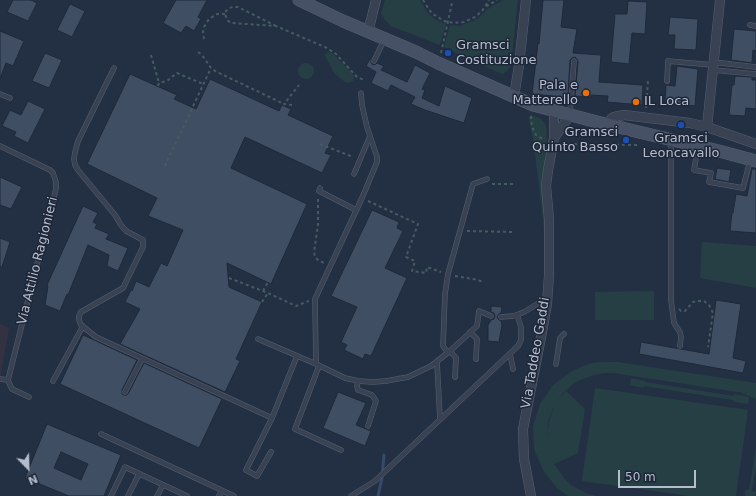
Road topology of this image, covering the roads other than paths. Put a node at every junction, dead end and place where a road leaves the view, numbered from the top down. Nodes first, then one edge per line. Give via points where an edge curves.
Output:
1 (299, 0) edge
2 (376, 0) edge
3 (526, 0) edge
4 (720, 0) edge
5 (750, 26) dead end
6 (756, 26) edge
7 (368, 32) junction
8 (385, 39) junction
9 (374, 61) dead end
10 (574, 61) dead end
11 (713, 66) junction
12 (756, 67) edge
13 (114, 68) dead end
14 (756, 74) edge
15 (667, 81) dead end
16 (361, 93) dead end
17 (0, 94) edge
18 (514, 97) junction
19 (10, 98) dead end
20 (554, 111) junction
21 (570, 115) junction
22 (607, 124) junction
23 (707, 127) junction
24 (370, 136) junction
25 (554, 140) junction
26 (671, 140) junction
27 (756, 144) edge
28 (0, 146) edge
29 (698, 146) junction
30 (753, 160) edge
31 (354, 174) dead end
32 (487, 181) road end
33 (320, 190) road end
34 (356, 210) junction
35 (546, 304) junction
36 (517, 315) junction
37 (491, 316) dead end
38 (501, 317) dead end
39 (83, 326) junction
40 (470, 332) junction
41 (564, 334) dead end
42 (258, 339) dead end
43 (680, 346) dead end
44 (449, 352) junction
45 (510, 354) junction
46 (297, 356) junction
47 (142, 359) junction
48 (476, 359) dead end
49 (437, 362) junction
50 (556, 364) dead end
51 (317, 365) junction
52 (513, 369) dead end
53 (455, 377) dead end
54 (0, 379) edge
55 (8, 380) junction
56 (53, 381) dead end
57 (358, 381) junction
58 (125, 392) dead end
59 (29, 397) dead end
60 (272, 418) junction
61 (440, 419) junction
62 (368, 426) dead end
63 (100, 434) dead end
64 (341, 450) dead end
65 (271, 452) dead end
66 (139, 474) junction
67 (163, 484) junction
68 (222, 491) junction
69 (111, 496) edge
70 (128, 496) edge
71 (157, 496) edge
72 (187, 496) edge
73 (219, 496) edge
74 (234, 496) edge
75 (351, 496) edge
76 (531, 496) edge

1 - 7 main road
2 - 7 street
3 - 18 street
4 - 11 street
5 - 6 lane
7 - 8 main road
8 - 9 lane
8 - 18 main road
10 - 21 lane
11 - 12 lane
11 - 14 lane
11 - 15 lane via 668,61
11 - 23 street
13 - 39 lane via 78,141 75,165 126,231 143,240 144,247 123,288 81,312 79,320
16 - 24 lane
17 - 19 lane
18 - 20 main road
20 - 21 main road
20 - 25 street, Via Taddeo Gaddi
21 - 22 main road
21 - 25 street, Via Taddeo Gaddi
22 - 23 street via 611,119 624,115
22 - 26 main road
23 - 27 street
24 - 31 lane
24 - 34 lane via 377,162
25 - 35 street, Via Taddeo Gaddi via 546,186 550,230
26 - 29 main road
26 - 43 lane via 671,298 674,323 681,337
28 - 55 lane, Via Attilio Ragionieri via 50,170 56,182
29 - 30 main road
29 - 30 lane via 694,170 711,174 709,182 743,188
32 - 44 lane via 473,184 448,274 443,346
33 - 34 lane
34 - 51 lane via 316,298
35 - 36 lane via 539,303
35 - 76 street, Via Taddeo Gaddi via 522,429 524,459
36 - 38 lane
36 - 45 lane via 522,327 521,340
37 - 40 lane via 479,310 476,326
39 - 47 lane via 96,337
39 - 56 lane
40 - 44 lane
40 - 48 lane via 477,339
41 - 50 lane via 560,338
42 - 46 lane
44 - 49 lane
44 - 53 lane via 456,358
45 - 52 lane
45 - 61 lane
46 - 51 lane
46 - 60 lane
47 - 58 lane
47 - 60 lane
49 - 57 lane via 419,372 395,380
49 - 61 lane
51 - 57 lane
51 - 64 lane via 295,429
54 - 55 lane
55 - 59 lane via 12,389
57 - 62 lane via 358,390 372,395 376,401
60 - 65 lane via 246,470 258,476
61 - 75 lane via 375,481
63 - 68 lane
66 - 67 lane
66 - 69 lane via 125,467
66 - 70 lane
67 - 71 lane
67 - 72 lane
68 - 73 lane
68 - 74 lane

